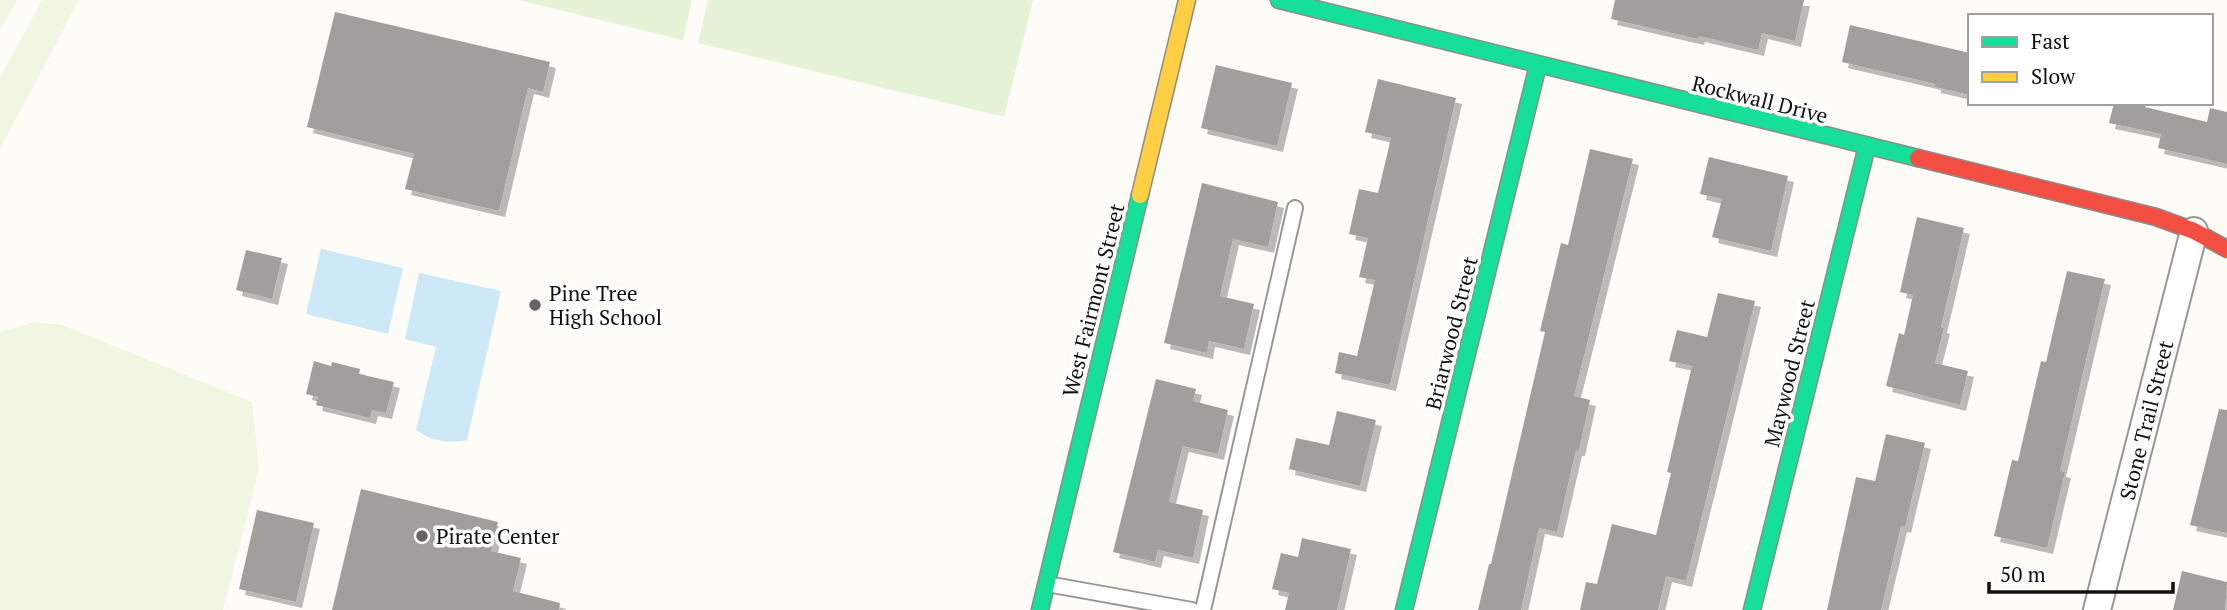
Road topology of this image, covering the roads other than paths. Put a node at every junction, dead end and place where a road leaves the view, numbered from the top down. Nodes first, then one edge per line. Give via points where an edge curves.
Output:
1 (1187, 0) edge
2 (1279, 0) edge
3 (1538, 65) junction
4 (1867, 146) junction
5 (1295, 208) dead end
6 (2194, 231) junction
7 (2227, 248) edge
8 (1046, 584) junction
9 (1040, 610) edge
10 (1192, 610) edge
11 (1203, 610) edge
12 (1404, 610) edge
13 (1752, 610) edge
14 (2097, 610) edge

1 - 8 street, West Fairmont Street
2 - 3 street, Rockwall Drive
3 - 4 street, Rockwall Drive
3 - 12 street, Briarwood Street
4 - 6 street, Rockwall Drive via 2155,217
4 - 13 street, Maywood Street
5 - 11 lane
6 - 7 street, Rockwall Drive
6 - 14 street, Stone Trail Street
8 - 9 street, West Fairmont Street
8 - 10 lane

